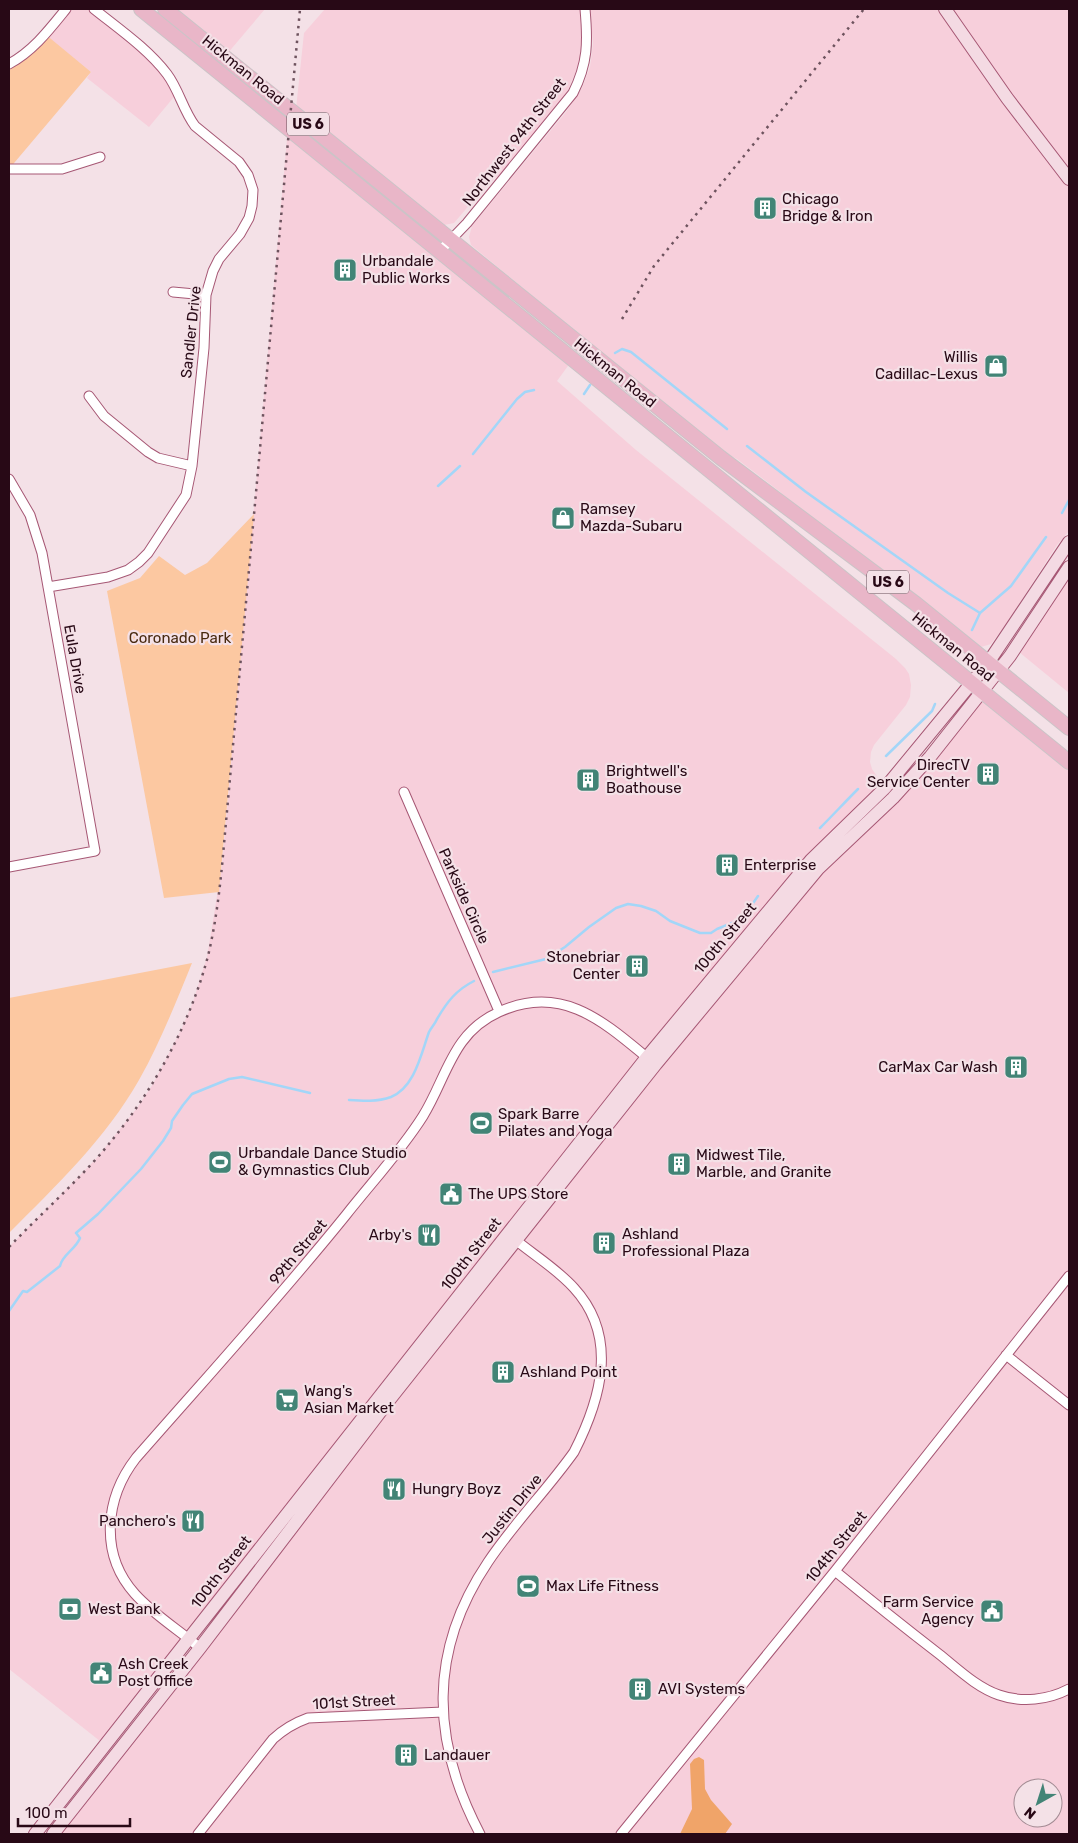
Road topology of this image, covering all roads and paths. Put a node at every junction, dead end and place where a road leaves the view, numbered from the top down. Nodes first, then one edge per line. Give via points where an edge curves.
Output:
1 (66, 9) edge
2 (94, 9) edge
3 (141, 9) edge
4 (166, 9) edge
5 (585, 9) edge
6 (945, 9) edge
7 (9, 64) edge
8 (100, 157) dead end
9 (9, 169) edge
10 (1069, 179) edge
11 (451, 240) junction
12 (440, 251) junction
13 (173, 292) dead end
14 (206, 296) junction
15 (89, 396) dead end
16 (192, 466) junction
17 (9, 479) edge
18 (1069, 542) edge
19 (1069, 567) edge
20 (48, 588) junction
21 (994, 667) junction
22 (977, 687) junction
23 (1069, 728) edge
24 (1069, 762) edge
25 (404, 792) dead end
26 (9, 866) edge
27 (499, 1011) junction
28 (652, 1061) junction
29 (512, 1237) junction
30 (1069, 1276) edge
31 (1006, 1356) junction
32 (1069, 1405) edge
33 (835, 1571) junction
34 (189, 1639) junction
35 (200, 1648) junction
36 (1069, 1689) edge
37 (443, 1712) junction
38 (34, 1834) edge
39 (53, 1834) edge
40 (198, 1834) edge
41 (480, 1834) edge
42 (621, 1834) edge

1 - 7 street via 40,40
2 - 14 street, Sandler Drive via 158,64 174,84 195,126 239,162 248,175 253,190 249,218 219,259
3 - 12 main road, Hickman Road / US 6
4 - 11 main road, Hickman Road / US 6
5 - 11 street, Northwest 94th Street via 588,38 580,80
6 - 10 main road
8 - 9 street via 62,169
11 - 12 street, Northwest 94th Street
11 - 21 main road, Hickman Road / US 6 via 722,458
12 - 22 main road, Hickman Road / US 6
13 - 14 street
14 - 16 street, Sandler Drive
15 - 16 street via 104,416 148,452 158,458
16 - 20 street, Sandler Drive via 186,496 139,562 117,575
17 - 20 street, Eula Drive via 21,497 37,534
18 - 21 main road
19 - 21 main road via 1016,649
20 - 26 street, Eula Drive via 95,851
21 - 22 main road, 100th Street
21 - 23 main road, Hickman Road / US 6
22 - 24 main road, Hickman Road / US 6
22 - 28 main road, 100th Street via 885,788 811,860
25 - 27 street, Parkside Circle
27 - 28 street, 99th Street via 515,1005 543,1002 583,1010
27 - 34 street, 99th Street via 476,1026 462,1041 427,1109 402,1146 303,1269 136,1458 120,1483 110,1527 117,1564 137,1596
28 - 29 main road, 100th Street
29 - 34 main road, 100th Street
29 - 35 main road, 100th Street
29 - 37 street, Justin Drive via 573,1287 590,1309 602,1348 601,1378 574,1452 489,1560 464,1603 448,1650
30 - 31 street, 104th Street
31 - 32 street
31 - 33 street, 104th Street
33 - 36 street via 984,1688 1018,1699 1049,1697
33 - 42 street, 104th Street
34 - 35 street, 99th Street
34 - 38 main road, 100th Street
35 - 39 main road, 100th Street
37 - 40 street, 101st Street via 308,1718 296,1722 273,1739
37 - 41 street, Justin Drive via 448,1755 455,1780

